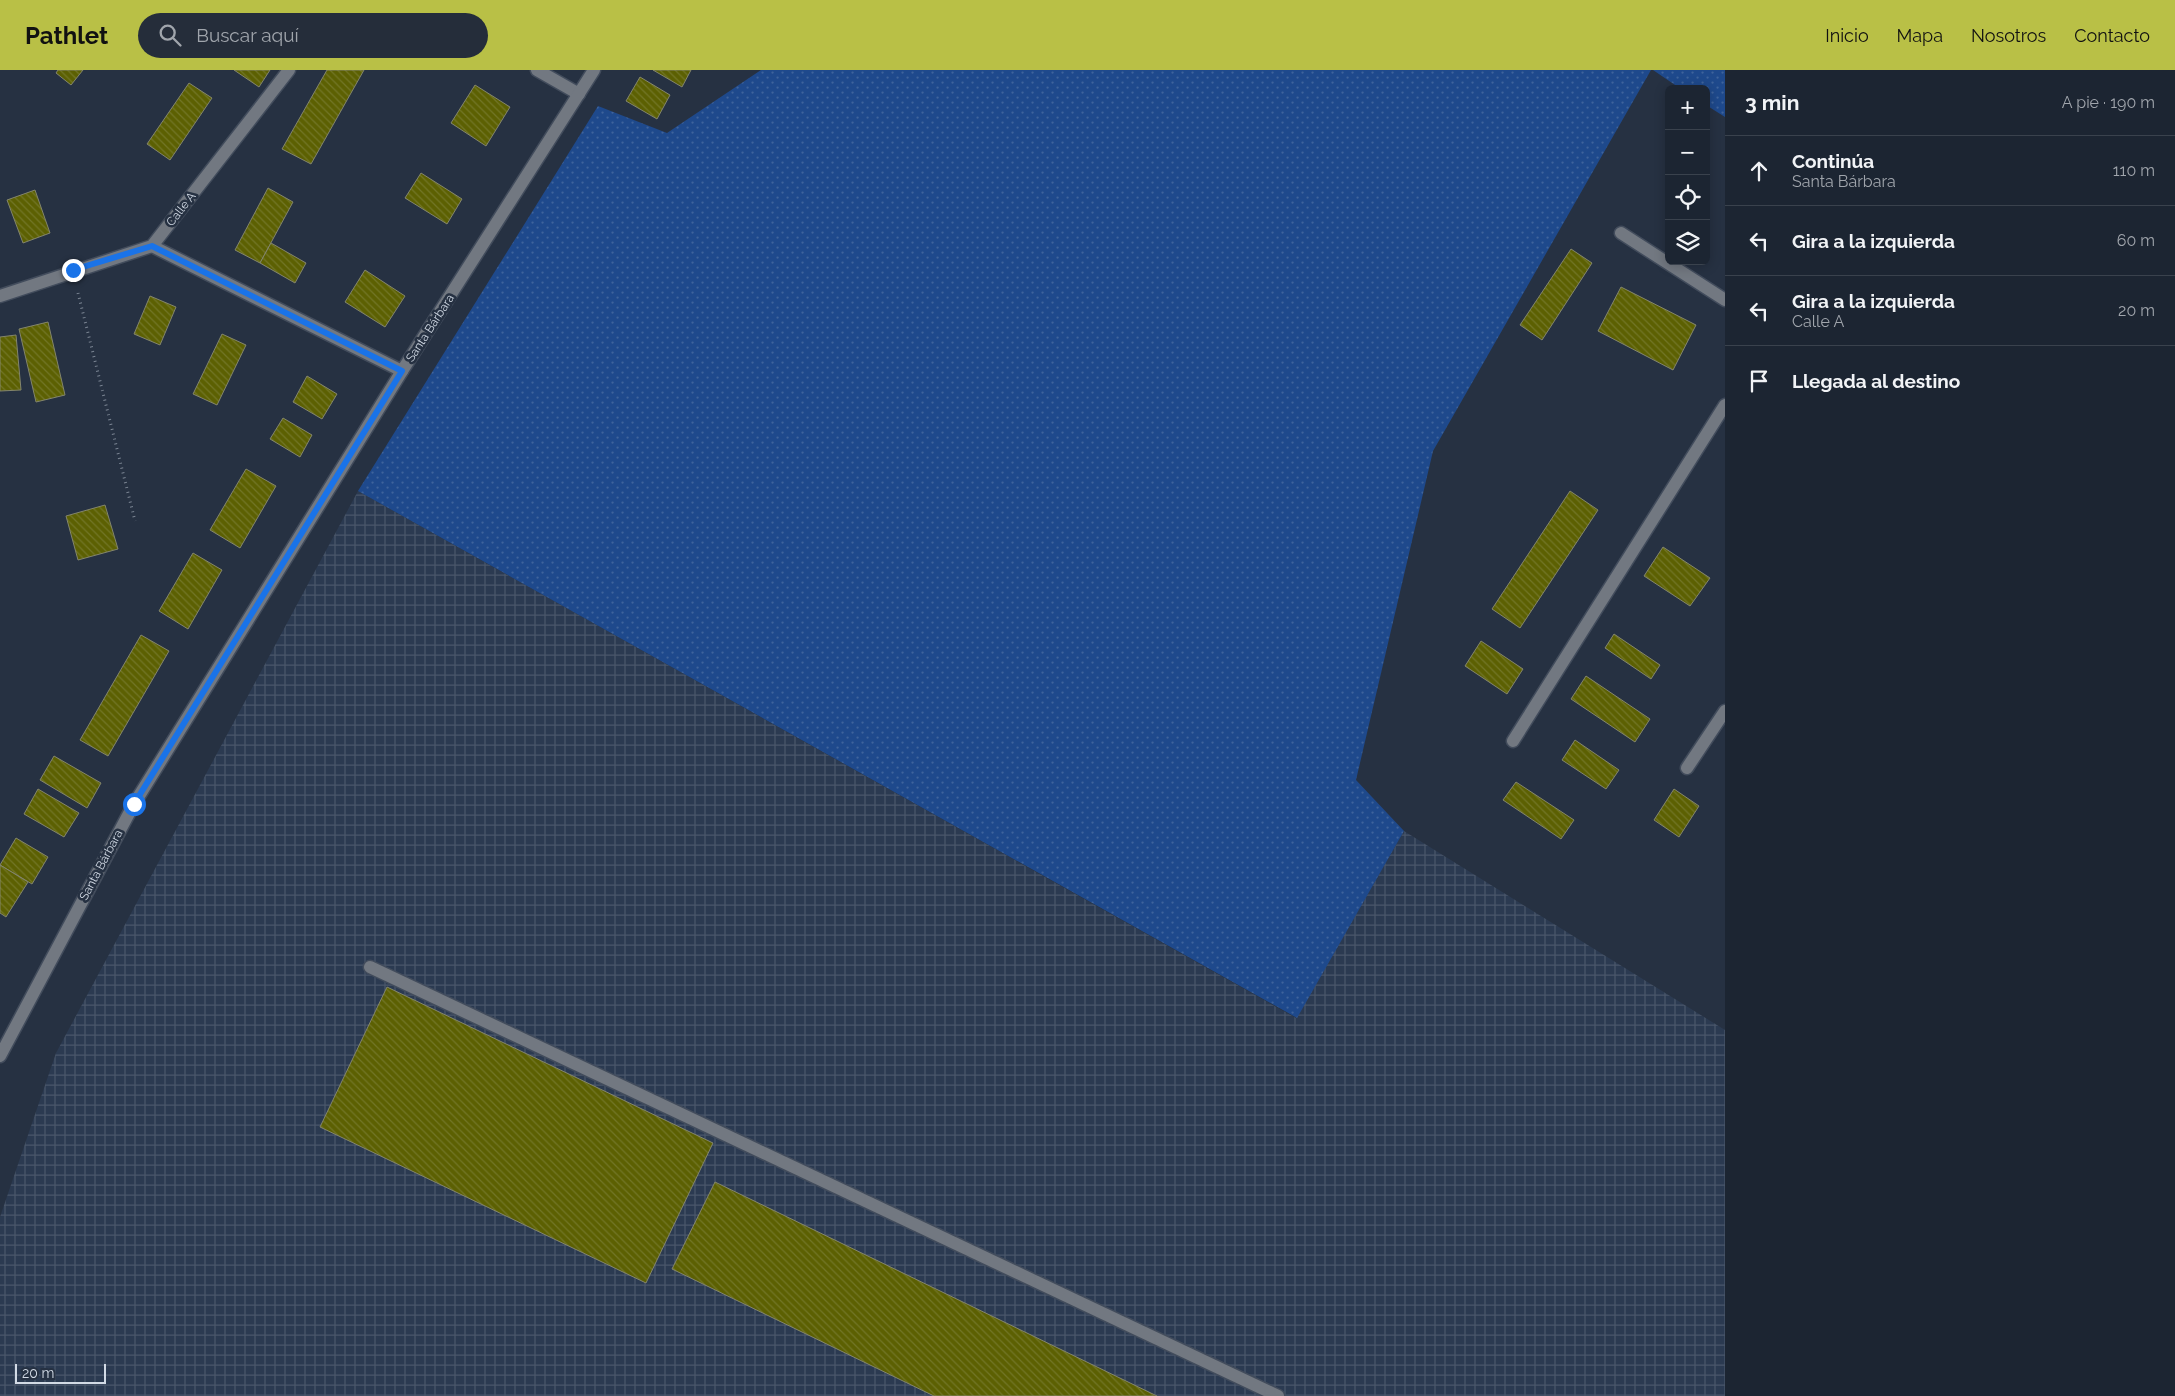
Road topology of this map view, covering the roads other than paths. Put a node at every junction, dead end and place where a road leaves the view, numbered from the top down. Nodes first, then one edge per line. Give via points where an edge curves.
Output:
1 (290, 70) edge
2 (537, 70) edge
3 (594, 70) edge
4 (579, 94) junction
5 (1621, 234) dead end
6 (152, 246) junction
7 (0, 296) edge
8 (1725, 300) edge
9 (402, 371) junction
10 (1725, 405) edge
11 (1725, 711) edge
12 (1513, 741) dead end
13 (1687, 768) dead end
14 (370, 967) dead end
15 (0, 1056) edge
16 (1278, 1396) edge

1 - 6 street, Calle A
2 - 4 street
3 - 4 street, Santa Bárbara
4 - 9 street, Santa Bárbara
5 - 8 street
6 - 7 street
6 - 9 street
9 - 15 street, Santa Bárbara via 134,804
10 - 12 street
11 - 13 street
14 - 16 street

